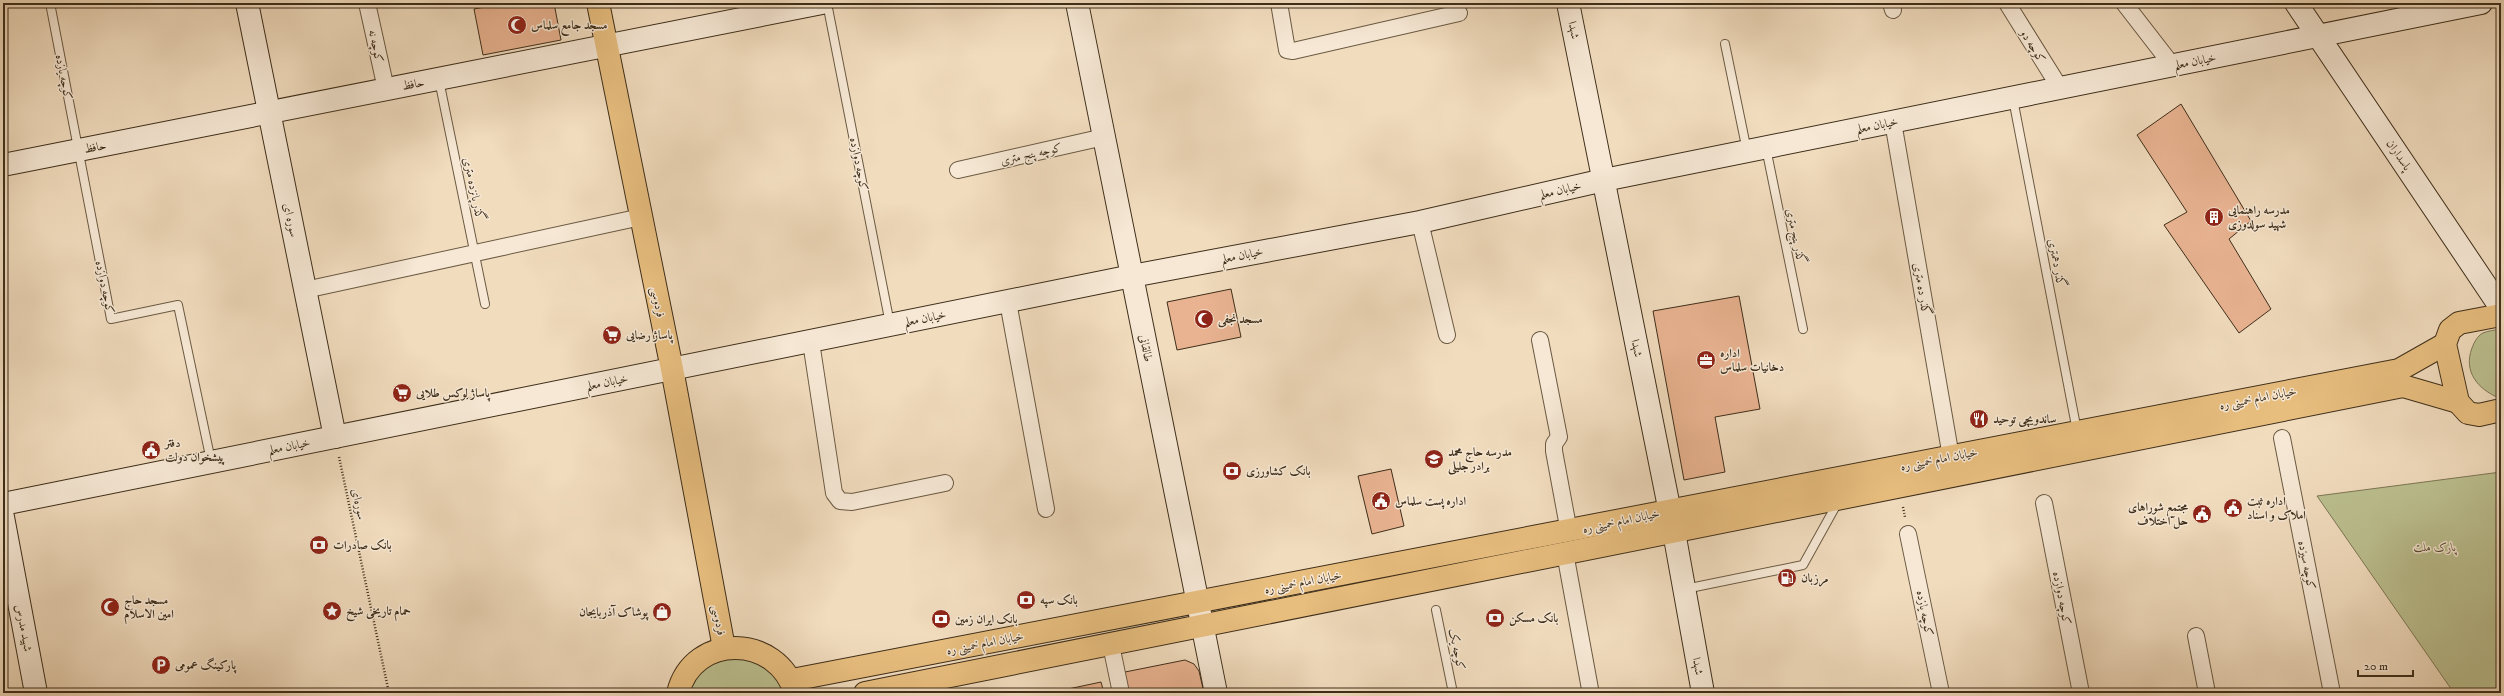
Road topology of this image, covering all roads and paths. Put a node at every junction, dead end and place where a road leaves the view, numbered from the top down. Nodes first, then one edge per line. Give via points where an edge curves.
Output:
1 (50, 3) edge
2 (247, 3) edge
3 (367, 3) edge
4 (598, 3) edge
5 (822, 3) edge
6 (827, 3) edge
7 (1077, 3) edge
8 (1279, 3) edge
9 (1568, 3) edge
10 (2006, 3) edge
11 (2124, 3) edge
12 (2296, 3) edge
13 (2476, 4) edge
14 (1459, 13) dead end
15 (2319, 36) junction
16 (1725, 44) dead end
17 (607, 46) junction
18 (2172, 65) junction
19 (439, 79) junction
20 (2060, 88) junction
21 (386, 89) junction
22 (2012, 98) junction
23 (269, 112) junction
24 (1893, 122) junction
25 (1104, 137) junction
26 (1757, 149) junction
27 (78, 150) junction
28 (3, 165) edge
29 (958, 170) dead end
30 (1604, 180) junction
31 (641, 217) junction
32 (1420, 222) junction
33 (475, 253) junction
34 (1132, 276) junction
35 (305, 290) junction
36 (1008, 302) junction
37 (485, 304) dead end
38 (2501, 308) edge
39 (2501, 314) edge
40 (890, 324) junction
41 (1803, 329) dead end
42 (1447, 335) dead end
43 (1540, 340) dead end
44 (811, 342) junction
45 (2445, 344) junction
46 (672, 369) junction
47 (2458, 402) junction
48 (2501, 410) edge
49 (2077, 432) junction
50 (335, 437) junction
51 (2282, 438) dead end
52 (1951, 457) junction
53 (211, 462) junction
54 (945, 483) dead end
55 (1900, 487) junction
56 (1840, 499) junction
57 (2044, 503) dead end
58 (3, 504) edge
59 (1046, 509) dead end
60 (3, 517) edge
61 (1672, 521) junction
62 (1569, 532) junction
63 (1908, 534) joint
64 (1565, 553) junction
65 (1684, 590) junction
66 (1197, 602) junction
67 (1436, 610) dead end
68 (1202, 626) junction
69 (2196, 636) dead end
70 (1111, 645) junction
71 (724, 648) junction
72 (793, 687) edge
73 (1590, 689) dead end
74 (36, 693) edge
75 (389, 693) edge
76 (678, 693) edge
77 (866, 693) edge
78 (1121, 693) edge
79 (1216, 693) edge
80 (1453, 693) edge
81 (1703, 693) edge
82 (1941, 693) edge
83 (2080, 693) edge
84 (2208, 693) edge
85 (2332, 693) edge

1 - 27 lane, کوچه یازده
2 - 23 street, سوره ای
3 - 21 street, کوچه نه
4 - 17 main road, فردوسی
5 - 17 street, حافظ
6 - 40 lane, کوچه دوازده
7 - 25 street, طالقانی
8 - 14 street via 1286,50 1293,51
9 - 30 street, شهدا
10 - 20 street, کوچه دو
11 - 18 street
12 - 15 street, پاسداران
13 - 15 street, خیابان معلم
15 - 18 street, خیابان معلم
15 - 38 street, پاسداران
16 - 26 lane, گذر پنج متری
17 - 19 street, حافظ
17 - 31 main road, فردوسی
18 - 20 street, خیابان معلم
19 - 21 street, حافظ
19 - 33 lane, گذر پانزده متری
20 - 22 street, خیابان معلم
21 - 23 street, حافظ
22 - 24 street, خیابان معلم
22 - 49 lane, گذر دهمتری
23 - 27 street, حافظ
23 - 35 street, سوره ای
24 - 26 street, خیابان معلم
24 - 52 street, گذر ده متری
25 - 29 street, کوچه پنج متری
25 - 34 street, طالقانی
26 - 30 street, خیابان معلم
26 - 41 lane, گذر پنج متری
27 - 28 street, حافظ
27 - 53 lane, کوچه دوازده via 111,319 178,305
30 - 32 street, خیابان معلم
30 - 61 street, شهدا
31 - 33 street
31 - 46 main road, فردوسی
32 - 34 street, خیابان معلم
32 - 42 street
33 - 35 street
33 - 37 lane, گذر پانزده متری
34 - 36 street, خیابان معلم
34 - 66 street, طالقانی
35 - 50 street, سوره ای
36 - 40 street, خیابان معلم
36 - 59 street
39 - 45 main road via 2459,323 2450,330
40 - 44 street, خیابان معلم
43 - 62 street via 1559,438 1554,444 1554,451
44 - 46 street, خیابان معلم
44 - 54 street via 834,493 840,501 852,502
45 - 47 main road
45 - 49 main road, خیابان امام خمینی ره via 2399,370
46 - 50 street, خیابان معلم
46 - 71 main road, فردوسی
47 - 48 main road via 2468,412 2479,415
47 - 55 main road, خیابان امام خمینی ره via 2403,386
49 - 52 main road, خیابان امام خمینی ره
50 - 53 street, خیابان معلم
50 - 75 path, سوره‌ای
51 - 85 street, کوچه سیزده
52 - 61 main road, خیابان امام خمینی ره
53 - 58 street, خیابان معلم
55 - 56 main road, خیابان امام خمینی ره
55 - 63 path
56 - 61 main road, خیابان امام خمینی ره
56 - 65 lane via 1803,565
57 - 83 street, کوچه دوازده
60 - 74 street, شهید مدرس
61 - 62 main road, خیابان امام خمینی ره
61 - 64 main road, خیابان امام خمینی ره
61 - 65 street, شهدا
62 - 66 main road, خیابان امام خمینی ره
63 - 82 street, کوچه یازده
64 - 68 main road, خیابان امام خمینی ره
64 - 73 street
65 - 81 street, شهدا
66 - 68 street, طالقانی
66 - 72 main road, خیابان امام خمینی ره
67 - 80 lane, کوچه یک
68 - 70 main road, خیابان امام خمینی ره
68 - 79 street, طالقانی
69 - 84 street
70 - 77 main road, خیابان امام خمینی ره
70 - 78 street
71 - 72 main road via 756,650 771,658
71 - 76 main road via 706,655 691,667 680,684

